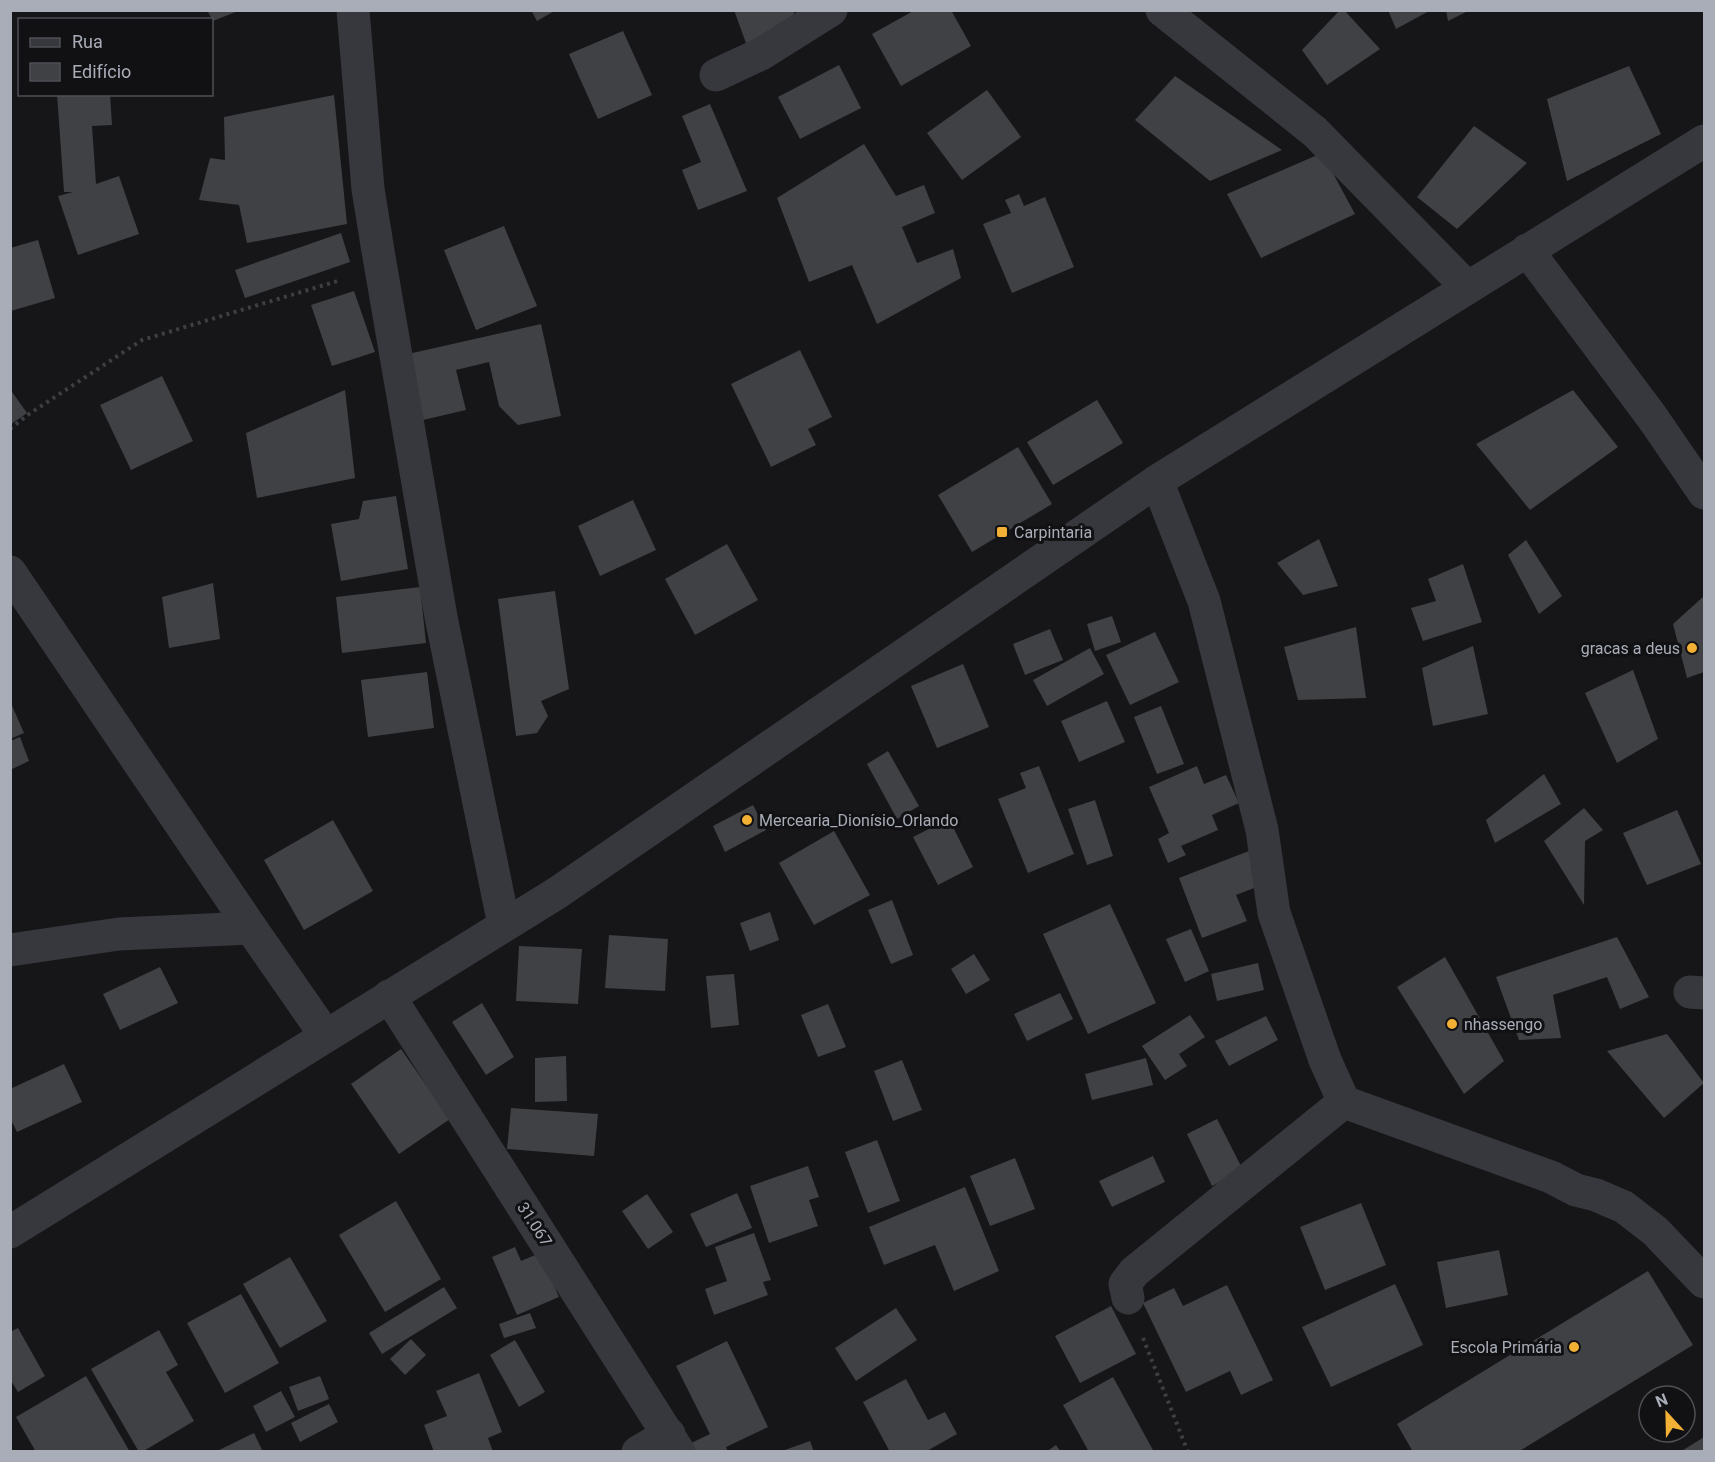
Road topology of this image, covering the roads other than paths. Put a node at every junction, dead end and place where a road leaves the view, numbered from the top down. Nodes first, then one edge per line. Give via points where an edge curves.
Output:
1 (353, 10) edge
2 (831, 10) edge
3 (1162, 10) edge
4 (717, 75) dead end
5 (1704, 141) edge
6 (1527, 250) junction
7 (1467, 287) junction
8 (1156, 481) junction
9 (1704, 493) edge
10 (10, 572) edge
11 (504, 926) junction
12 (251, 928) junction
13 (10, 950) edge
14 (389, 996) junction
15 (326, 1036) junction
16 (1344, 1102) junction
17 (10, 1232) edge
18 (1704, 1282) edge
19 (1128, 1298) road end
20 (674, 1443) edge
21 (638, 1452) edge

1 - 11 street via 368,189 441,617
2 - 4 street via 760,54
3 - 7 street via 1315,132
5 - 6 street
6 - 7 street
6 - 9 street
7 - 8 street
8 - 11 street
8 - 16 street via 1204,601 1263,830 1274,914 1325,1060
10 - 12 street
11 - 14 street
12 - 13 street via 119,934
12 - 15 street
14 - 15 street
14 - 20 street, 31.067
15 - 17 street
16 - 18 street via 1624,1207
16 - 19 street via 1134,1272 1125,1284
20 - 21 street

